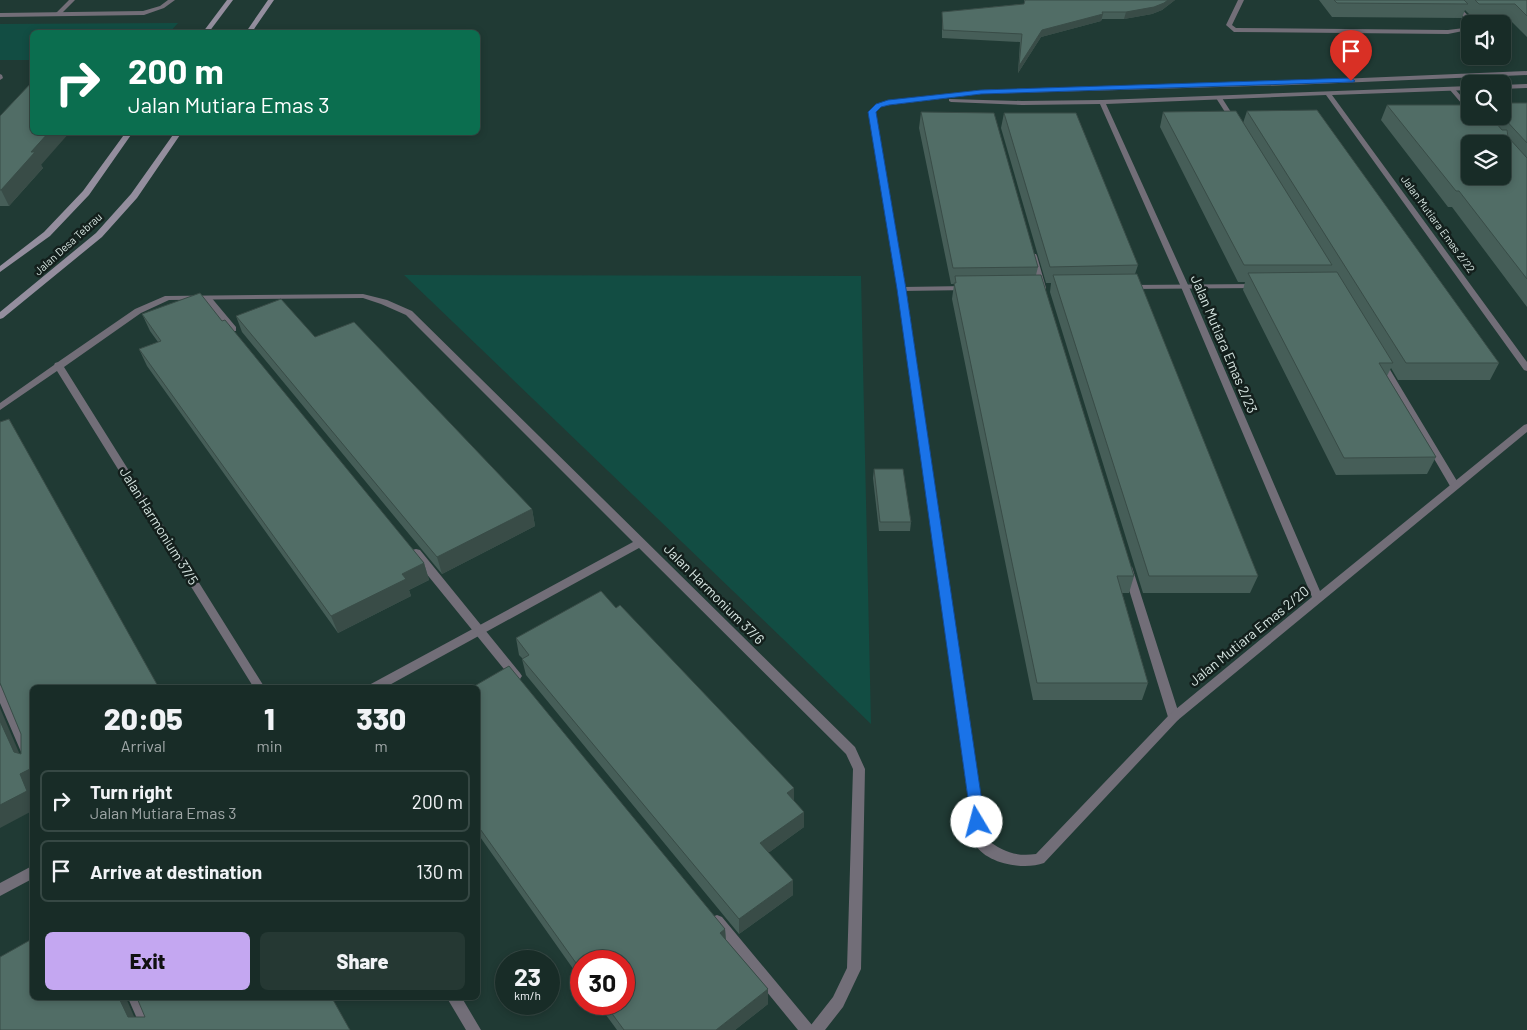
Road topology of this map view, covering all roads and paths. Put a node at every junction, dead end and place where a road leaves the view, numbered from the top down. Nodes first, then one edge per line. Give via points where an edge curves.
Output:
1 (72, 0) edge
2 (172, 0) edge
3 (230, 0) edge
4 (271, 0) edge
5 (1241, 0) edge
6 (1450, 0) edge
7 (58, 14) junction
8 (0, 15) edge
9 (1464, 15) edge
10 (1461, 29) edge
11 (208, 30) edge
12 (250, 30) edge
13 (1527, 73) edge
14 (1527, 86) edge
15 (1511, 87) edge
16 (1461, 88) edge
17 (1452, 89) junction
18 (1329, 95) junction
19 (1219, 98) junction
20 (922, 99) junction
21 (1461, 100) edge
22 (1102, 102) junction
23 (1240, 132) edge
24 (128, 135) edge
25 (177, 135) edge
26 (1029, 242) edge
27 (0, 270) edge
28 (1269, 286) edge
29 (1185, 287) junction
30 (977, 288) edge
31 (1118, 288) edge
32 (902, 289) junction
33 (1043, 290) edge
34 (206, 298) junction
35 (0, 316) edge
36 (238, 336) edge
37 (1375, 352) edge
38 (58, 365) junction
39 (1527, 368) edge
40 (0, 407) edge
41 (1527, 427) edge
42 (1455, 486) junction
43 (641, 542) junction
44 (409, 545) edge
45 (1125, 559) edge
46 (1318, 598) junction
47 (479, 630) junction
48 (523, 684) edge
49 (258, 685) edge
50 (378, 685) edge
51 (0, 690) edge
52 (1174, 717) junction
53 (30, 759) edge
54 (30, 873) edge
55 (0, 890) edge
56 (712, 915) edge
57 (136, 1000) edge
58 (455, 1000) edge
59 (149, 1030) edge
60 (474, 1030) edge
61 (807, 1030) edge
62 (816, 1030) edge

1 - 7 street
2 - 7 street via 144,13
3 - 11 street
4 - 12 street
5 - 10 street via 1229,25 1234,30 1448,32
6 - 9 street
7 - 8 street
13 - 20 street via 981,92
14 - 15 street
16 - 17 street
17 - 18 street
17 - 21 street
18 - 19 street
18 - 39 street, Jalan Mutiara Emas 2/22
19 - 22 street
19 - 23 street
20 - 22 street via 1022,104
20 - 32 street via 888,103 872,112
22 - 29 street, Jalan Mutiara Emas 2/23
24 - 27 street, Jalan Desa Tebrau via 73,207 47,234
25 - 35 street, Jalan Desa Tebrau via 134,196 99,235
26 - 33 street
28 - 29 street
29 - 31 street
29 - 46 street, Jalan Mutiara Emas 2/23
30 - 32 street
32 - 52 street, Jalan Mutiara Emas 2/20 via 980,842 997,856 1023,862 1039,859
34 - 36 street
34 - 38 street, Jalan Harmonium 37/6 via 168,298 153,303
34 - 43 street, Jalan Harmonium 37/6 via 362,296 409,313
37 - 42 street
38 - 40 street, Jalan Harmonium 37/6
38 - 49 street, Jalan Harmonium 37/5
41 - 42 street, Jalan Mutiara Emas 2/20
42 - 46 street, Jalan Mutiara Emas 2/20
43 - 47 street
43 - 62 street, Jalan Harmonium 37/6 via 851,751 855,760 858,769 854,969 838,1002
44 - 47 street
45 - 52 street
46 - 52 street, Jalan Mutiara Emas 2/20
47 - 48 street
47 - 50 street
51 - 53 street
54 - 55 street
56 - 61 street
57 - 59 street
58 - 60 street

